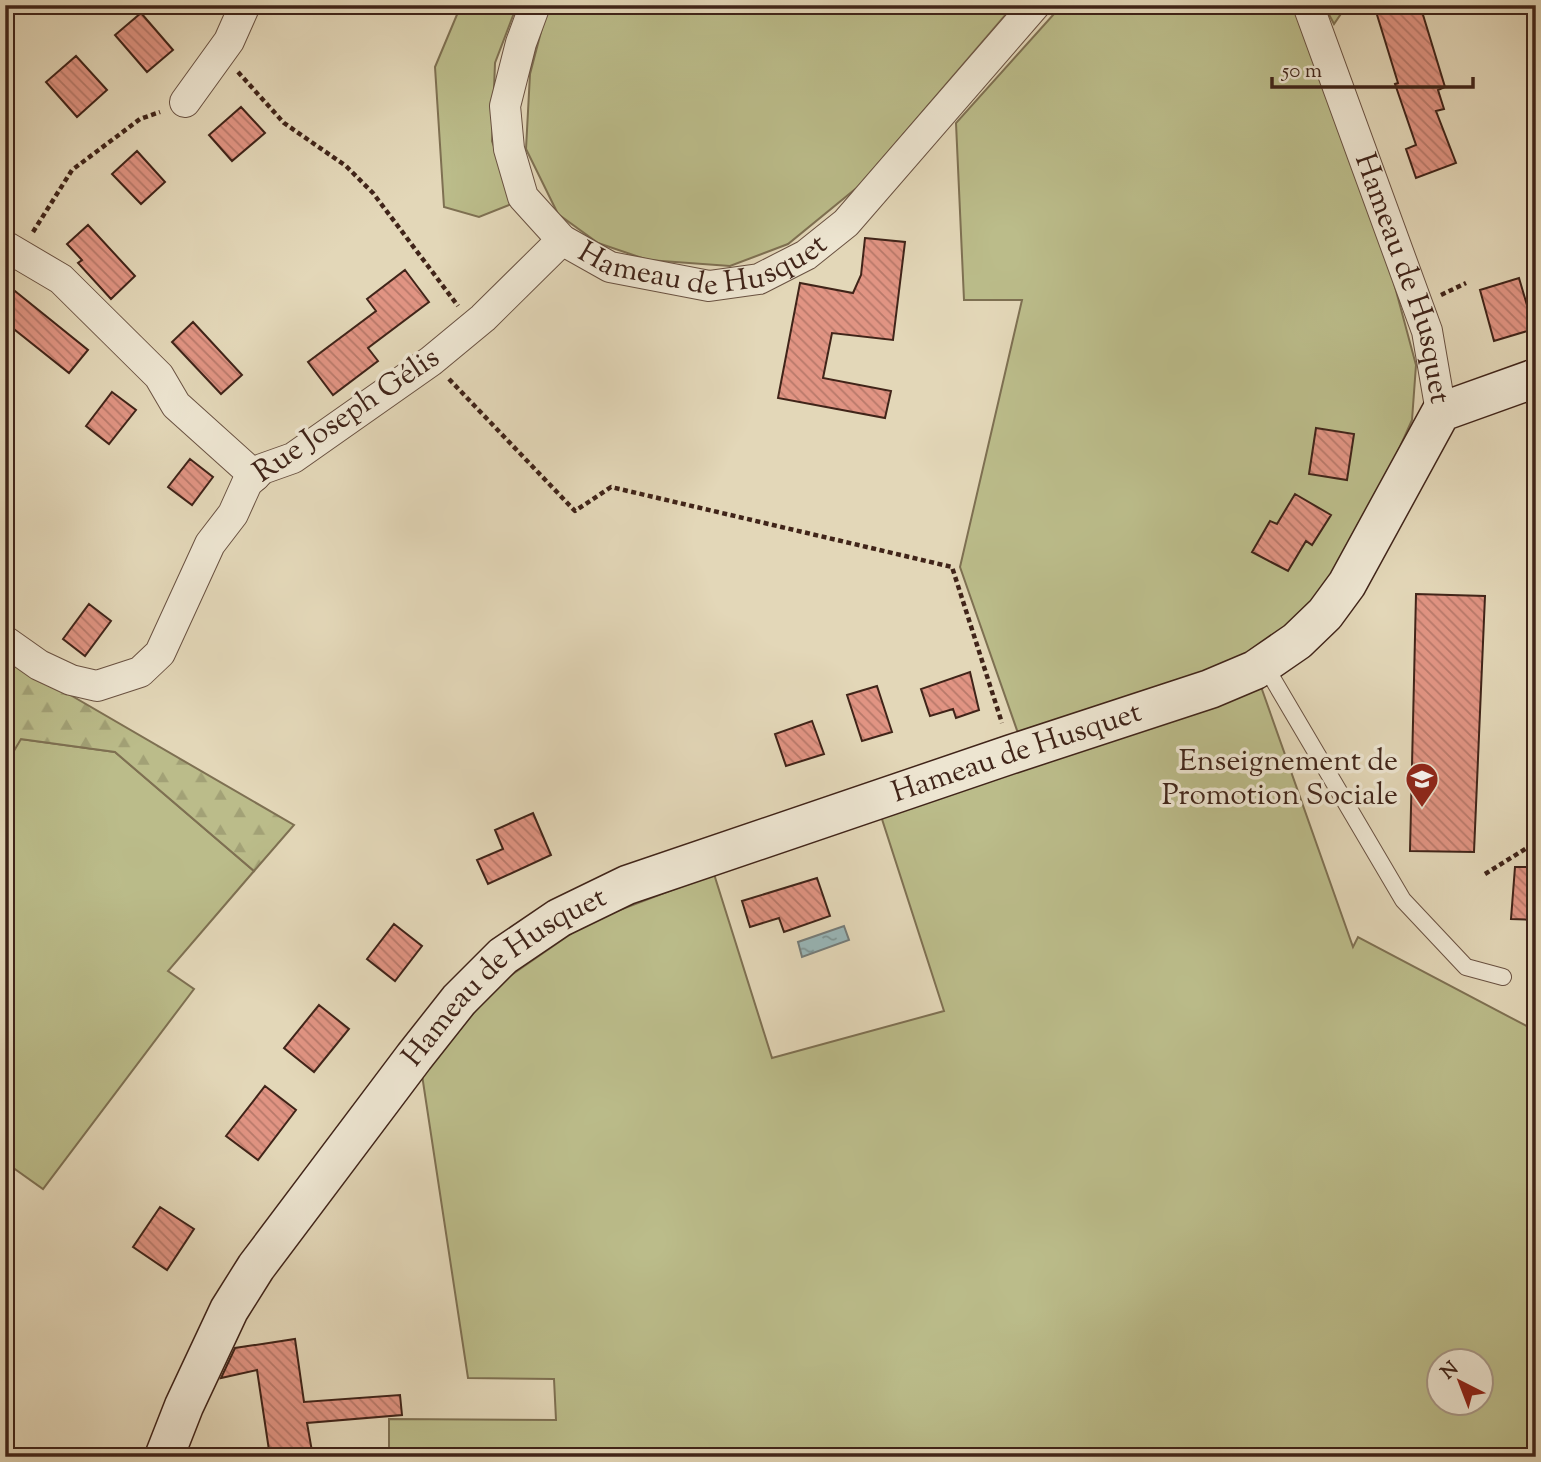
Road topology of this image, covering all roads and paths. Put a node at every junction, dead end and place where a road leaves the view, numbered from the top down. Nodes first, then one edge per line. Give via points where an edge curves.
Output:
1 (245, 5) edge
2 (535, 5) edge
3 (1035, 5) edge
4 (1308, 5) edge
5 (221, 53) junction
6 (186, 102) joint
7 (562, 240) junction
8 (12, 250) edge
9 (472, 326) junction
10 (431, 361) junction
11 (1536, 378) edge
12 (1441, 412) junction
13 (255, 476) junction
14 (5, 641) edge
15 (1264, 664) junction
16 (1012, 754) junction
17 (1536, 846) edge
18 (1485, 874) dead end
19 (1503, 977) dead end
20 (164, 1457) edge

1 - 5 street
2 - 7 street, Hameau de Husquet via 505,106 509,149 523,197
3 - 7 street, Hameau de Husquet via 846,223 806,255 759,279 709,286 660,278 610,267
4 - 12 street, Hameau de Husquet via 1427,331
5 - 6 street
5 - 9 path via 284,123 346,166 373,193
6 - 8 path via 140,119 72,170
7 - 9 street, Rue Joseph Gélis
8 - 13 street via 61,279 159,376 176,405
9 - 10 street, Rue Joseph Gélis
10 - 13 street, Rue Joseph Gélis via 293,458
10 - 16 path via 575,511 611,486 952,567
11 - 12 street
12 - 15 street, Hameau de Husquet via 1347,584 1297,641
13 - 14 street, Rue Joseph Gélis via 211,544 160,653 140,672 97,686 39,665
15 - 16 street, Hameau de Husquet via 1210,689
15 - 19 lane via 1403,900 1466,967
16 - 20 street, Hameau de Husquet via 627,885 559,918 503,956 459,1000 256,1267 229,1310
17 - 18 path

